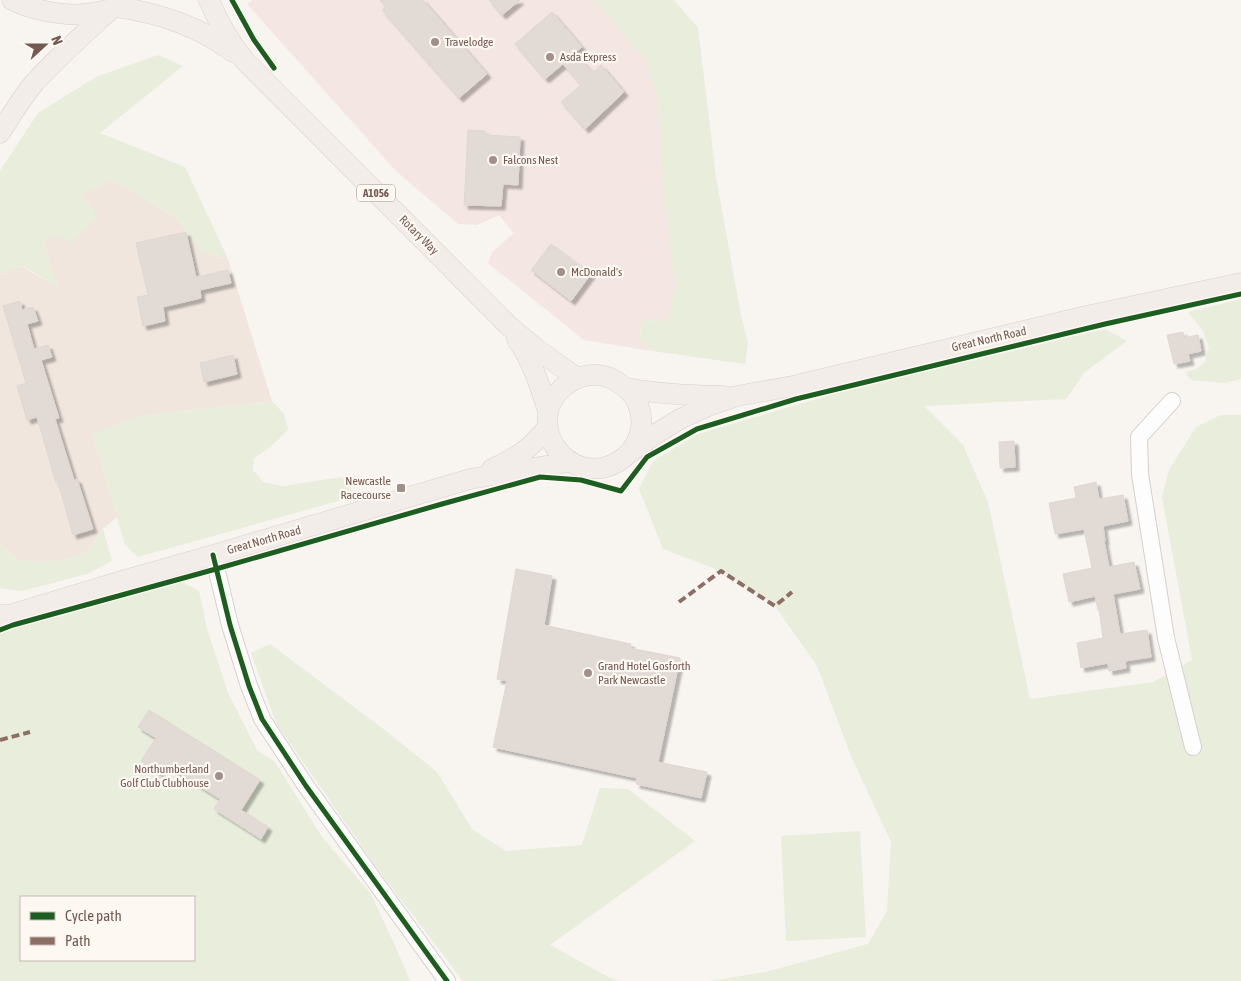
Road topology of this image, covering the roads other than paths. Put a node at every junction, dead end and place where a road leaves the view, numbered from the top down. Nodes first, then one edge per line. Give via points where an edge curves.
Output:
1 (12, 0) edge
2 (209, 0) edge
3 (119, 5) edge
4 (245, 61) junction
5 (0, 133) edge
6 (1241, 283) edge
7 (508, 325) junction
8 (578, 378) junction
9 (627, 388) junction
10 (737, 396) junction
11 (1172, 401) dead end
12 (548, 419) junction
13 (629, 453) junction
14 (569, 462) junction
15 (470, 479) junction
16 (213, 555) junction
17 (3, 617) edge
18 (1193, 747) dead end
19 (447, 981) edge

1 - 3 main road, Rotary Way via 36,10 68,14 84,14
2 - 4 main road, Rotary Way / A1056 via 221,26
3 - 4 main road, Rotary Way / A1056 via 185,24 226,46
3 - 5 main road via 65,51 35,83
4 - 7 main road, Rotary Way / A1056
6 - 10 main road, Great North Road via 1082,317 794,386
7 - 8 main road, Rotary Way / A1056 via 530,345
7 - 12 main road, Rotary Way / A1056 via 532,366
8 - 9 main road via 608,377
8 - 12 main road via 559,390 552,400
9 - 10 main road via 682,395
9 - 13 main road via 640,413 641,427
10 - 13 main road via 680,420
11 - 18 street via 1138,437 1140,474 1166,638
12 - 14 main road via 551,441
12 - 15 main road, Great North Road via 537,441 527,450
13 - 14 main road via 612,466 601,468 590,469
14 - 15 main road, Great North Road
15 - 16 main road, Great North Road
16 - 17 main road, Great North Road
16 - 19 street via 230,625 262,719 306,786

